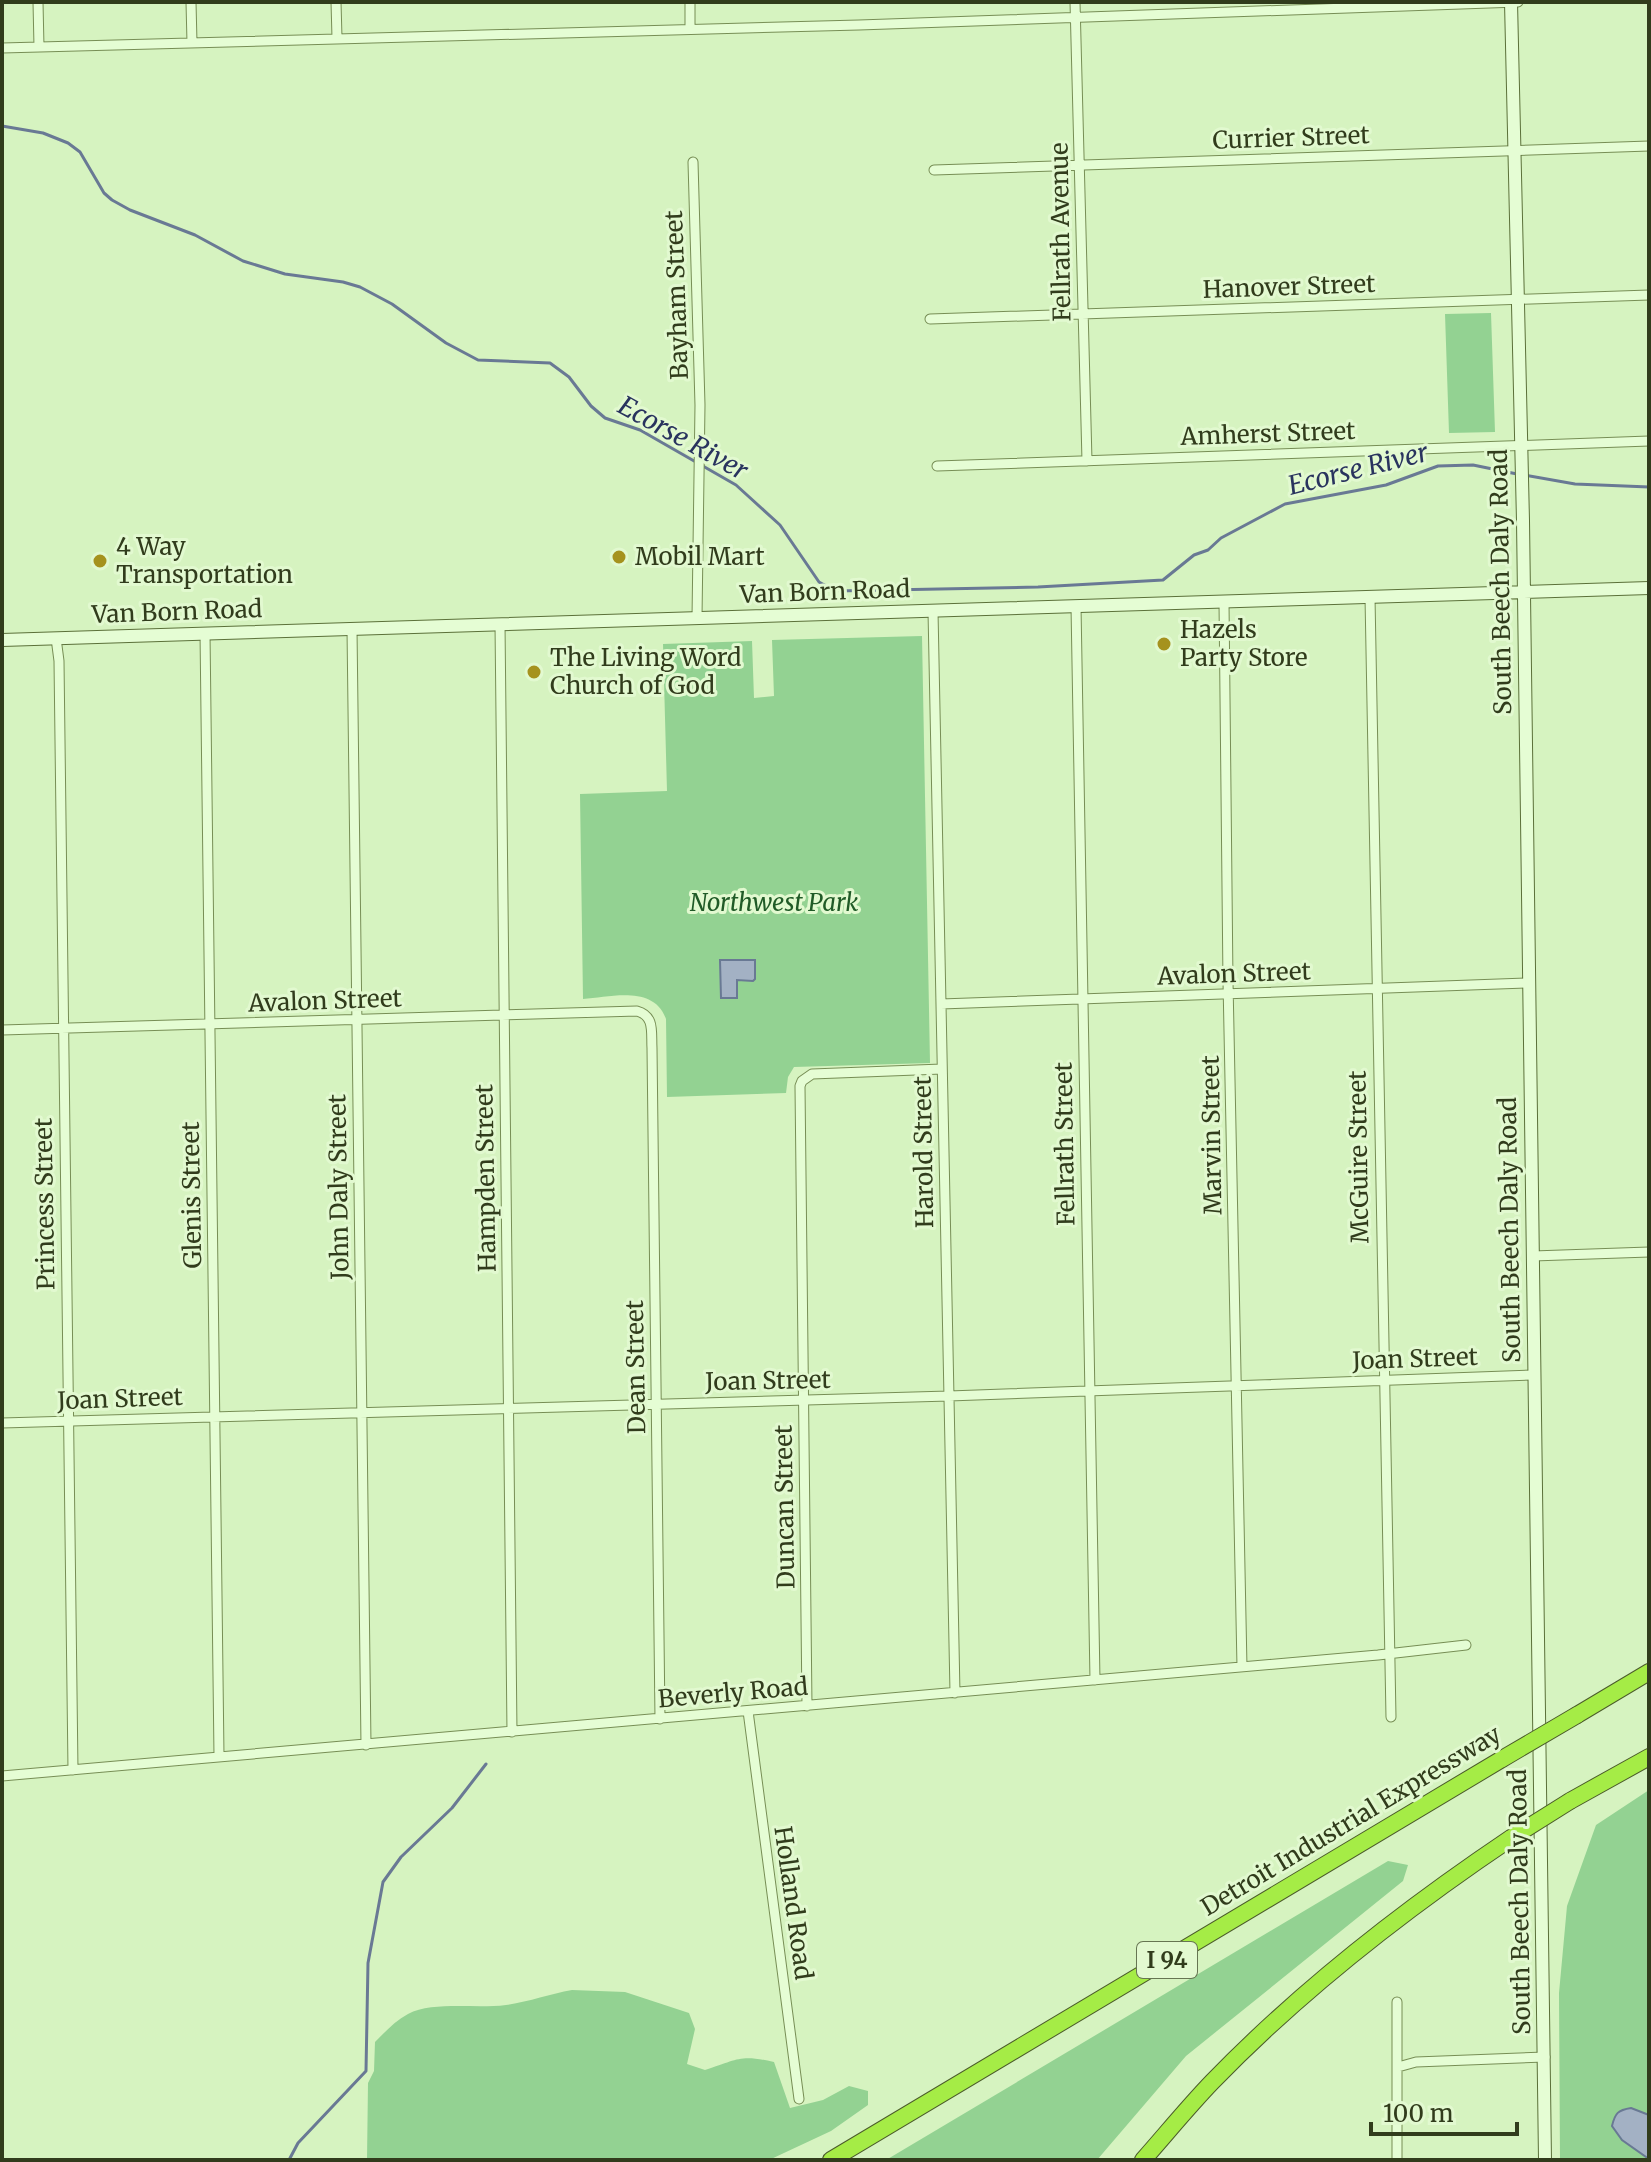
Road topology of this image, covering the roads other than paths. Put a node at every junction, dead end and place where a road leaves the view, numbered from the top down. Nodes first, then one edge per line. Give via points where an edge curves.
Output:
1 (38, 2) edge
2 (191, 2) edge
3 (336, 2) edge
4 (690, 2) edge
5 (1075, 2) edge
6 (1511, 2) edge
7 (1518, 2) edge
8 (1076, 18) junction
9 (690, 29) junction
10 (337, 38) junction
11 (192, 43) junction
12 (39, 47) junction
13 (2, 48) edge
14 (1649, 146) edge
15 (1513, 150) junction
16 (693, 162) dead end
17 (1079, 166) junction
18 (934, 170) dead end
19 (1649, 295) edge
20 (1517, 299) junction
21 (1083, 314) junction
22 (930, 319) dead end
23 (1649, 441) edge
24 (1521, 445) junction
25 (1087, 461) junction
26 (937, 466) dead end
27 (1649, 588) edge
28 (1524, 592) junction
29 (1370, 597) junction
30 (1224, 602) junction
31 (1076, 606) junction
32 (933, 611) junction
33 (697, 618) junction
34 (500, 624) junction
35 (352, 629) junction
36 (205, 633) junction
37 (56, 638) junction
38 (2, 640) edge
39 (1529, 983) junction
40 (1375, 989) junction
41 (1229, 994) junction
42 (1081, 999) junction
43 (941, 1004) junction
44 (504, 1016) junction
45 (647, 1016) joint
46 (357, 1020) junction
47 (210, 1024) junction
48 (63, 1029) junction
49 (2, 1030) edge
50 (942, 1069) junction
51 (1649, 1252) edge
52 (1533, 1256) junction
53 (1534, 1375) junction
54 (1384, 1381) junction
55 (1238, 1386) junction
56 (1090, 1392) junction
57 (949, 1396) junction
58 (803, 1400) junction
59 (656, 1404) junction
60 (510, 1408) junction
61 (362, 1412) junction
62 (214, 1416) junction
63 (68, 1421) junction
64 (2, 1423) edge
65 (1466, 1645) dead end
66 (1390, 1654) junction
67 (1242, 1667) junction
68 (1649, 1672) edge
69 (1095, 1680) junction
70 (955, 1693) junction
71 (807, 1706) junction
72 (748, 1711) junction
73 (1391, 1717) dead end
74 (660, 1719) junction
75 (512, 1732) junction
76 (366, 1745) junction
77 (219, 1756) junction
78 (1649, 1757) edge
79 (73, 1770) junction
80 (2, 1776) edge
81 (1397, 2002) dead end
82 (1545, 2057) junction
83 (1398, 2067) junction
84 (799, 2099) dead end
85 (831, 2160) edge
86 (1143, 2160) edge
87 (1397, 2160) edge
88 (1545, 2160) edge

1 - 12 street
2 - 11 street
3 - 10 street
4 - 9 street
5 - 8 street, Fellrath Avenue
6 - 7 street
6 - 8 street
6 - 15 main road, South Beech Daly Road
8 - 9 street
8 - 17 street, Fellrath Avenue
9 - 10 street
10 - 11 street
11 - 12 street
12 - 13 street
14 - 15 street, Currier Street
15 - 17 street, Currier Street
15 - 20 main road, South Beech Daly Road
16 - 33 street, Bayham Street via 700,405
17 - 18 street, Currier Street
17 - 21 street, Fellrath Avenue
19 - 20 street, Hanover Street
20 - 21 street, Hanover Street
20 - 24 main road, South Beech Daly Road
21 - 22 street, Hanover Street
21 - 25 street, Fellrath Avenue
23 - 24 street, Amherst Street
24 - 25 street, Amherst Street
24 - 28 main road, South Beech Daly Road
25 - 26 street, Amherst Street
27 - 28 main road, Van Born Road
28 - 29 main road, Van Born Road
28 - 39 main road, South Beech Daly Road
29 - 30 main road, Van Born Road
29 - 40 street, McGuire Street
30 - 31 main road, Van Born Road
30 - 41 street, Marvin Street
31 - 32 main road, Van Born Road
31 - 42 street, Fellrath Street
32 - 33 main road, Van Born Road
32 - 43 street, Harold Street
33 - 34 main road, Van Born Road
34 - 35 main road, Van Born Road
34 - 44 street, Hampden Street
35 - 36 main road, Van Born Road
35 - 46 street, John Daly Street
36 - 37 main road, Van Born Road
36 - 47 street, Glenis Street
37 - 38 main road, Van Born Road
37 - 48 street, Princess Street
39 - 40 street, Avalon Street
39 - 52 main road, South Beech Daly Road
40 - 41 street, Avalon Street
40 - 54 street, McGuire Street
41 - 42 street, Avalon Street
41 - 55 street, Marvin Street
42 - 43 street, Avalon Street
42 - 56 street, Fellrath Street
43 - 50 street, Harold Street
44 - 45 street, Avalon Street via 637,1011
44 - 46 street, Avalon Street
44 - 60 street, Hampden Street
45 - 59 street, Dean Street via 652,1048
46 - 47 street, Avalon Street
46 - 61 street, John Daly Street
47 - 48 street, Avalon Street
47 - 62 street, Glenis Street
48 - 49 street, Avalon Street
48 - 63 street, Princess Street
50 - 57 street, Harold Street
50 - 58 street, Duncan Street via 812,1074 802,1081
51 - 52 street
52 - 53 main road, South Beech Daly Road
53 - 54 street, Joan Street
53 - 82 main road, South Beech Daly Road
54 - 55 street, Joan Street
54 - 66 street, McGuire Street
55 - 56 street, Joan Street
55 - 67 street, Marvin Street
56 - 57 street, Joan Street
56 - 69 street, Fellrath Street
57 - 58 street, Joan Street
57 - 70 street, Harold Street
58 - 59 street, Joan Street
58 - 71 street, Duncan Street
59 - 60 street, Joan Street
59 - 74 street, Dean Street
60 - 61 street, Joan Street
60 - 75 street, Hampden Street
61 - 62 street, Joan Street
61 - 76 street, John Daly Street
62 - 63 street, Joan Street
62 - 77 street, Glenis Street
63 - 64 street, Joan Street
63 - 79 street, Princess Street
65 - 66 street, Beverly Road
66 - 67 street, Beverly Road
66 - 73 street, McGuire Street
67 - 69 street, Beverly Road
68 - 85 highway, Detroit Industrial Expressway / I 94, bridge
69 - 70 street, Beverly Road
70 - 71 street, Beverly Road
71 - 72 street, Beverly Road
72 - 74 street, Beverly Road
72 - 84 street, Holland Road
74 - 75 street, Beverly Road
75 - 76 street, Beverly Road
76 - 77 street, Beverly Road
77 - 79 street, Beverly Road
78 - 86 highway, bridge via 1430,1892 1301,1998 1212,2082
79 - 80 street, Beverly Road
81 - 83 street
82 - 83 street
82 - 88 main road, South Beech Daly Road
83 - 87 street

